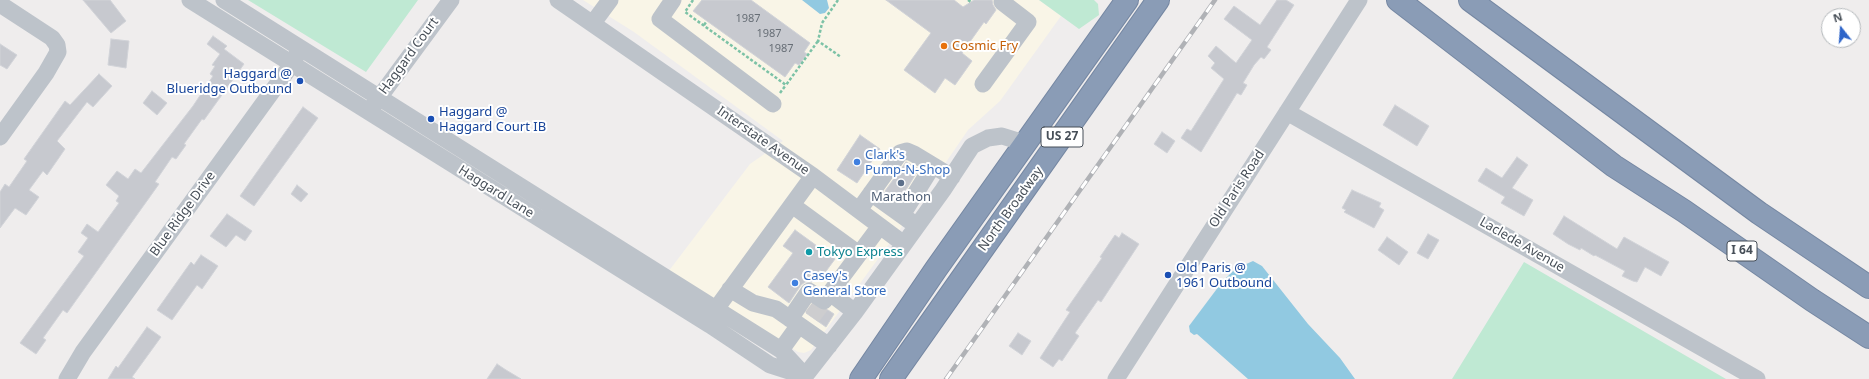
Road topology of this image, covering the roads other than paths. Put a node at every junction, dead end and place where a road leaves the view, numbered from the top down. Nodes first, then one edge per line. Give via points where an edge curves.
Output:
1 (190, 0) edge
2 (451, 0) edge
3 (558, 0) edge
4 (610, 0) edge
5 (673, 0) edge
6 (1127, 0) edge
7 (1359, 0) edge
8 (1470, 0) edge
9 (1002, 2) dead end
10 (1400, 2) edge
11 (228, 3) edge
12 (1149, 3) edge
13 (0, 4) edge
14 (222, 21) junction
15 (592, 23) junction
16 (300, 48) junction
17 (292, 64) junction
18 (983, 84) dead end
19 (379, 98) junction
20 (773, 104) dead end
21 (1287, 112) junction
22 (368, 113) junction
23 (0, 137) edge
24 (1025, 146) junction
25 (484, 163) junction
26 (932, 166) junction
27 (814, 176) junction
28 (952, 177) junction
29 (474, 178) junction
30 (871, 193) junction
31 (792, 205) junction
32 (553, 207) junction
33 (859, 210) junction
34 (902, 215) junction
35 (544, 222) junction
36 (880, 226) junction
37 (917, 226) junction
38 (904, 244) junction
39 (859, 254) junction
40 (650, 268) junction
41 (641, 282) junction
42 (1869, 287) edge
43 (730, 289) junction
44 (716, 309) junction
45 (812, 312) junction
46 (855, 312) junction
47 (730, 318) junction
48 (721, 332) junction
49 (1869, 337) edge
50 (829, 346) junction
51 (781, 350) junction
52 (807, 378) edge
53 (67, 379) edge
54 (861, 379) edge
55 (891, 379) edge
56 (1116, 379) edge
57 (1757, 379) edge

1 - 14 street, Haggard Lane
2 - 19 street, Haggard Court
3 - 15 street, Interstate Avenue
4 - 15 street
5 - 20 street via 660,19
6 - 24 highway, North Broadway / US 27
7 - 21 street, Old Paris Road
8 - 42 highway via 1759,213
9 - 18 street via 1028,22
10 - 49 highway, I 64 via 1614,166 1684,210
11 - 14 street
11 - 16 street, Haggard Lane
12 - 55 highway, North Broadway / US 27
13 - 23 street via 52,38 58,52
14 - 17 street, Haggard Lane
15 - 27 street, Interstate Avenue
16 - 17 street, Blue Ridge Drive
16 - 19 street, Haggard Lane
17 - 22 street, Haggard Lane
17 - 53 street, Blue Ridge Drive via 83,352
19 - 22 street, Haggard Court
19 - 25 street, Haggard Lane
21 - 56 street, Old Paris Road
21 - 57 street, Laclede Avenue
22 - 29 street, Haggard Lane
24 - 28 street via 1002,136 980,142 972,146
24 - 54 highway, North Broadway / US 27
25 - 29 street
25 - 32 street, Haggard Lane
26 - 28 street
26 - 30 street via 907,151 900,153
26 - 34 street
27 - 31 street
27 - 33 street, Interstate Avenue
28 - 37 street
29 - 35 street, Haggard Lane
30 - 33 street
30 - 34 street
31 - 39 street
31 - 43 street
32 - 35 street
32 - 40 street, Haggard Lane
33 - 36 street, Interstate Avenue
34 - 37 street
35 - 41 street, Haggard Lane
36 - 38 street, Interstate Avenue
36 - 39 street
37 - 38 street
38 - 46 street
39 - 45 street
40 - 41 street
40 - 44 street, Haggard Lane
41 - 48 street, Haggard Lane
43 - 44 street
43 - 45 street via 753,303 776,309
44 - 47 street, Haggard Lane
45 - 46 street
45 - 50 street
45 - 51 street
46 - 50 street
47 - 48 street
47 - 51 street, Haggard Lane
48 - 52 street, Haggard Lane via 770,365
50 - 52 street
51 - 52 street, Haggard Lane

